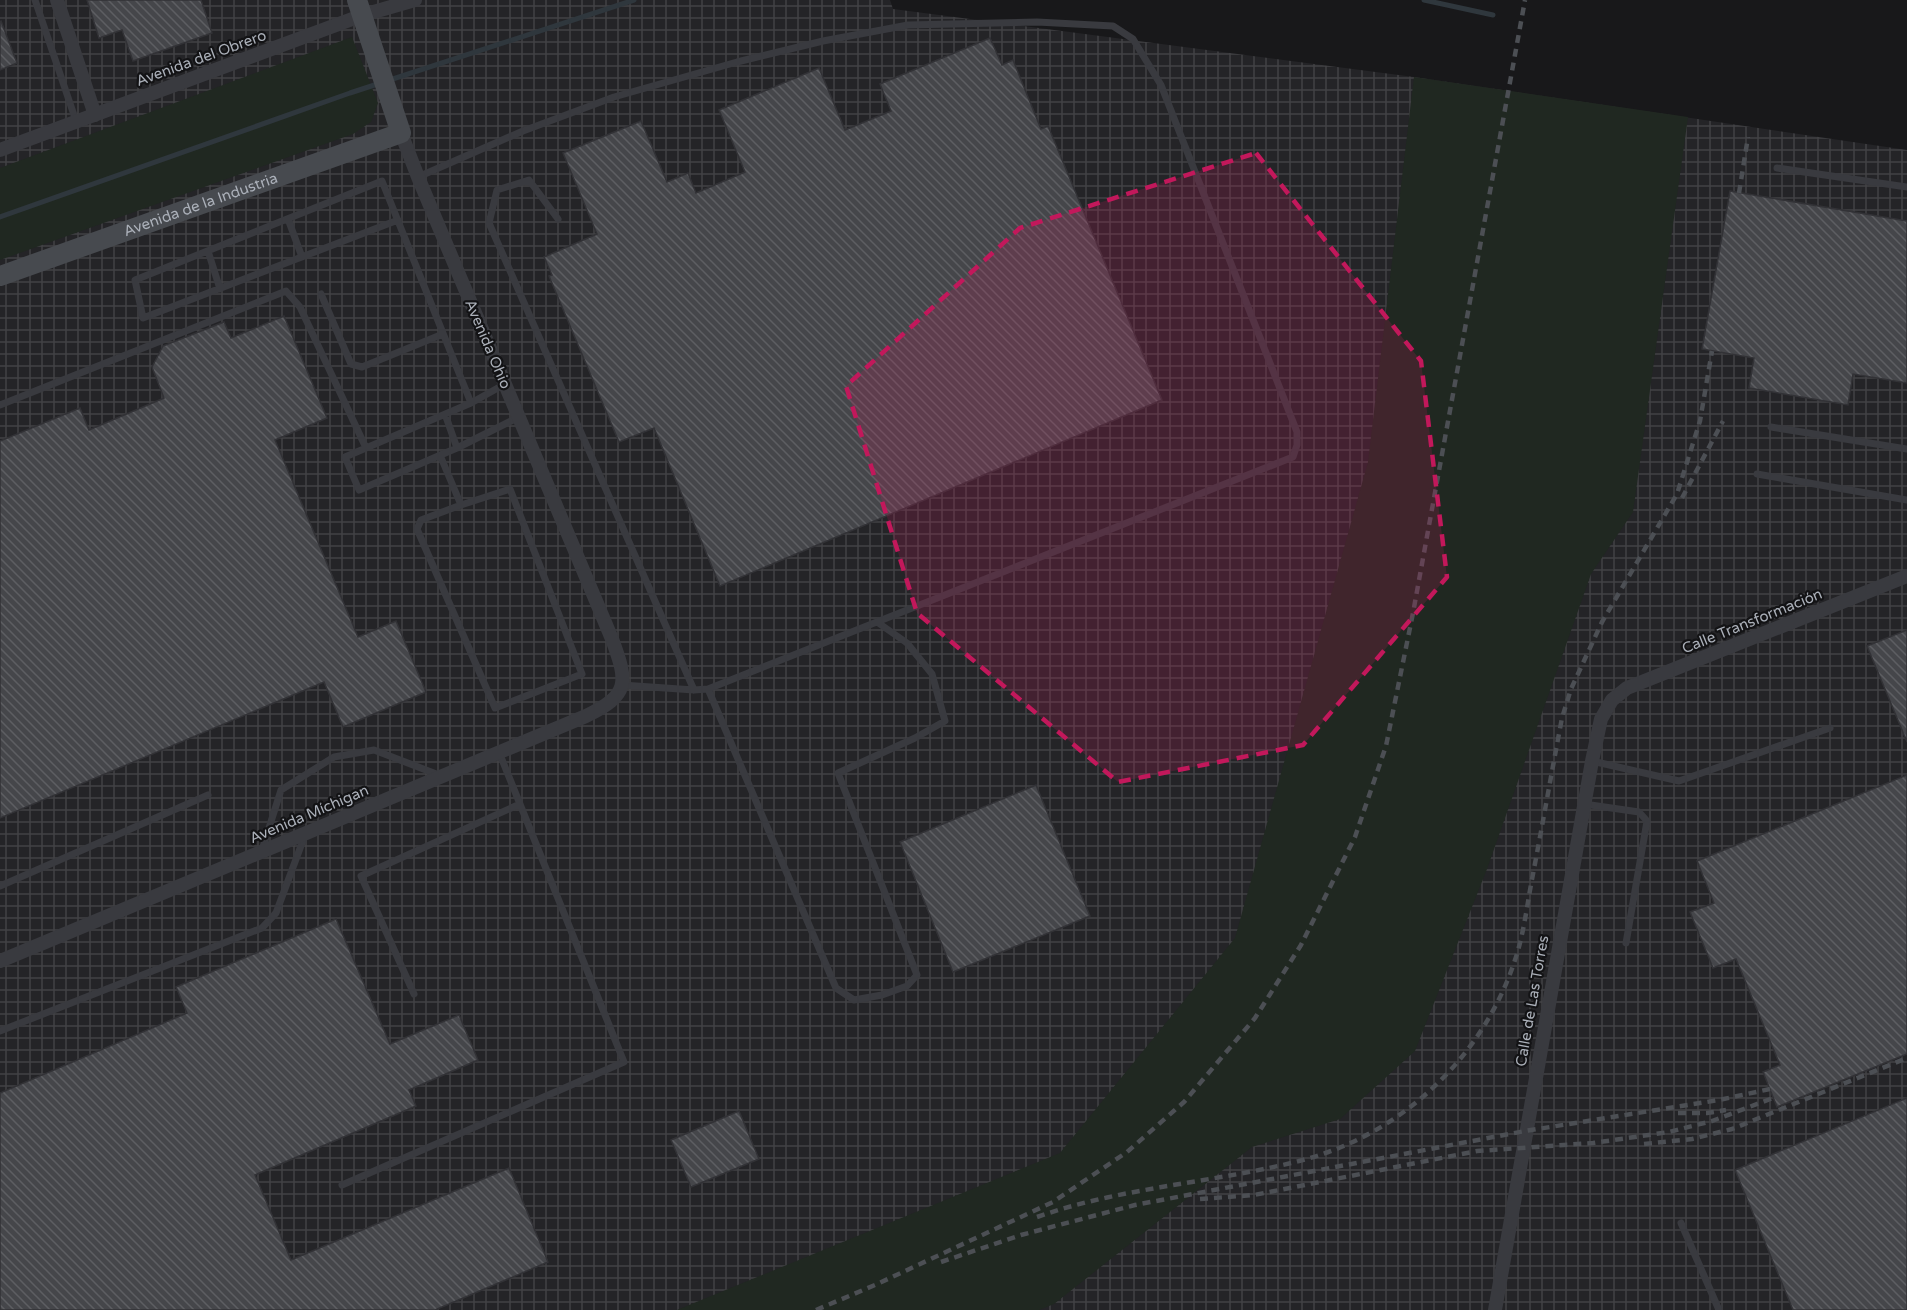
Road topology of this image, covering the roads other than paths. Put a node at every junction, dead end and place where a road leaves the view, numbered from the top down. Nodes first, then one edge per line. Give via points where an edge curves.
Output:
1 (35, 0) edge
2 (57, 0) edge
3 (415, 0) edge
4 (360, 8) edge
5 (392, 104) junction
6 (95, 115) junction
7 (76, 121) junction
8 (401, 133) junction
9 (356, 149) junction
10 (0, 150) edge
11 (1777, 168) dead end
12 (417, 177) junction
13 (1907, 187) edge
14 (288, 219) junction
15 (558, 219) dead end
16 (398, 220) junction
17 (208, 251) junction
18 (302, 257) junction
19 (0, 276) edge
20 (220, 289) junction
21 (321, 294) dead end
22 (443, 334) junction
23 (505, 384) junction
24 (471, 404) junction
25 (0, 405) edge
26 (445, 414) junction
27 (519, 417) junction
28 (1771, 426) dead end
29 (366, 448) junction
30 (457, 448) junction
31 (1907, 449) edge
32 (440, 455) junction
33 (1757, 474) dead end
34 (1907, 500) edge
35 (461, 505) junction
36 (1907, 576) edge
37 (877, 622) junction
38 (622, 686) junction
39 (708, 689) junction
40 (694, 690) junction
41 (1612, 700) joint
42 (1830, 728) dead end
43 (499, 752) junction
44 (1592, 761) junction
45 (441, 776) junction
46 (208, 795) dead end
47 (520, 804) junction
48 (1584, 804) junction
49 (306, 833) junction
50 (261, 852) junction
51 (0, 886) edge
52 (1626, 943) dead end
53 (0, 961) edge
54 (414, 994) dead end
55 (0, 1031) edge
56 (342, 1185) dead end
57 (1681, 1223) dead end
58 (1495, 1310) edge
59 (1719, 1310) edge

1 - 7 lane
2 - 6 street
3 - 4 street, Avenida del Obrero
4 - 5 street, Avenida Ohio
4 - 6 street, Avenida del Obrero
5 - 8 street, Avenida Ohio
5 - 9 street via 368,141
6 - 7 street, Avenida del Obrero
7 - 10 street, Avenida del Obrero
8 - 9 street, Avenida de la Industria
8 - 12 street, Avenida Ohio
9 - 19 street, Avenida de la Industria
11 - 13 lane
12 - 23 street, Avenida Ohio
12 - 37 lane via 614,97 862,32 908,25 1037,22 1113,26 1133,39 1161,85 1298,432 1293,457
14 - 16 lane via 382,180
14 - 17 lane
14 - 18 lane
15 - 40 lane via 529,180 497,190 489,223
16 - 18 lane
16 - 22 lane
17 - 20 lane
17 - 20 lane via 135,280 143,318
18 - 20 lane
21 - 22 lane via 351,364 362,367
22 - 24 lane
23 - 24 lane
23 - 27 street, Avenida Ohio
24 - 26 lane
25 - 29 lane via 286,291 300,307
26 - 29 lane
26 - 30 lane
27 - 30 lane
27 - 38 street, Avenida Ohio via 612,639 624,676
28 - 31 lane
29 - 32 lane via 345,457 359,489
30 - 32 lane
32 - 35 lane
33 - 34 lane
35 - 35 lane via 510,489 582,674 495,708 417,530 421,519
36 - 41 street, Calle Transformación via 1627,688
37 - 39 lane
37 - 39 lane via 907,643 932,674 945,721 838,773 918,975 908,986 854,1000 836,988
38 - 40 lane
38 - 43 street, Avenida Míchigan via 619,694 601,709
39 - 40 lane
41 - 44 street, Calle de Las Torres via 1602,719
42 - 44 lane via 1679,781
43 - 45 street, Avenida Míchigan
43 - 47 lane
44 - 48 street, Calle de Las Torres
45 - 49 street, Avenida Míchigan
45 - 50 lane via 374,750 333,757 281,790
46 - 51 lane
47 - 54 lane via 362,876
47 - 56 lane via 624,1062
48 - 52 lane via 1639,812 1647,821
48 - 58 street, Calle de Las Torres
49 - 50 street, Avenida Míchigan
49 - 55 lane via 276,913 262,928
50 - 53 street, Avenida Míchigan
57 - 59 lane

